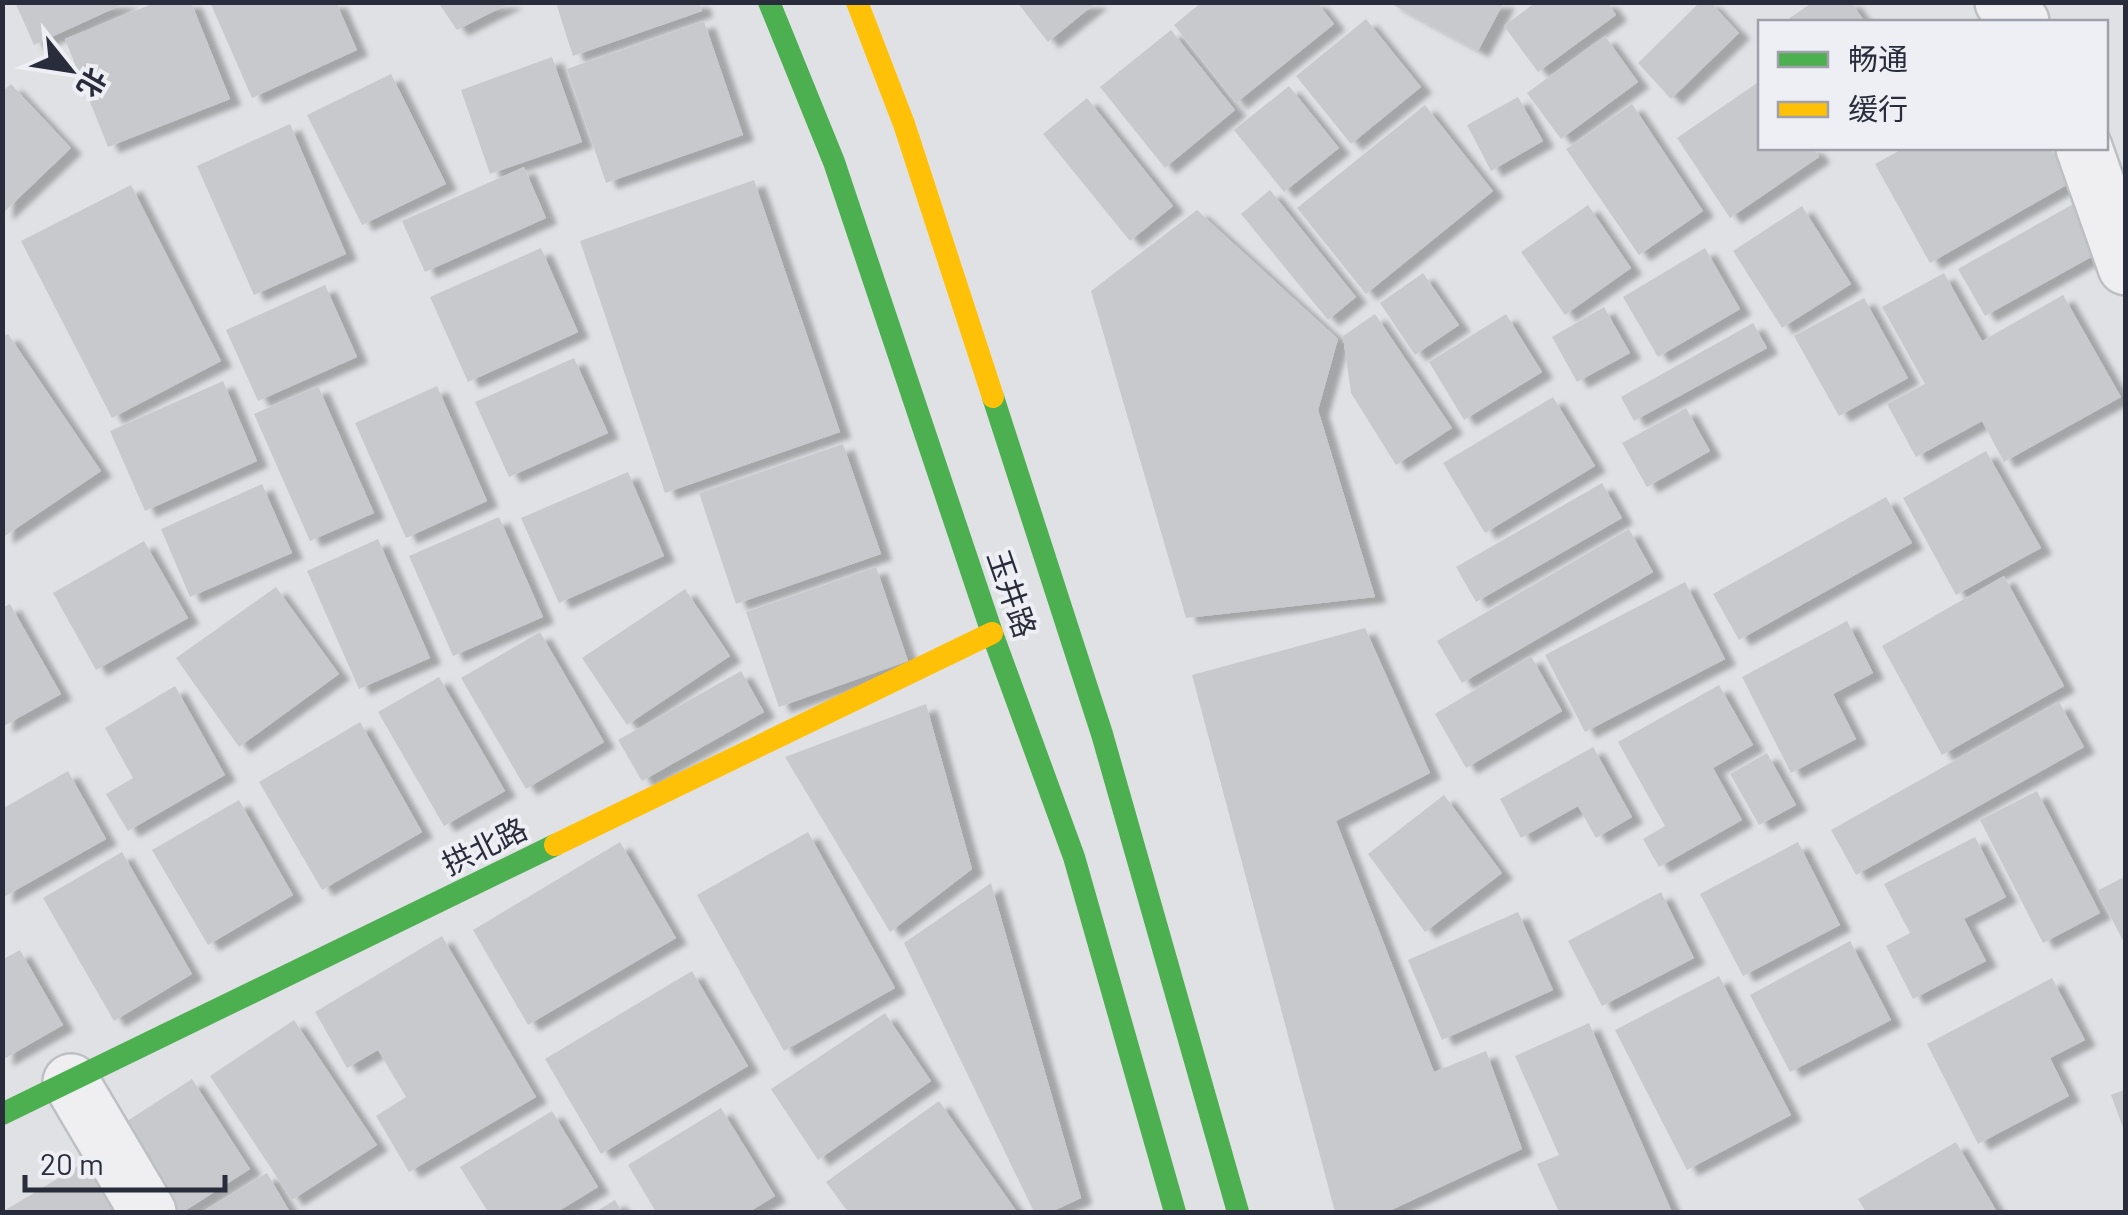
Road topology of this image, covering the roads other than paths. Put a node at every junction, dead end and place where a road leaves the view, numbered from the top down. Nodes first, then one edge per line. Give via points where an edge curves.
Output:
1 (769, 2) edge
2 (857, 2) edge
3 (2085, 150) edge
4 (2126, 266) edge
5 (992, 633) junction
6 (71, 1082) junction
7 (2, 1114) edge
8 (148, 1212) edge
9 (1175, 1212) edge
10 (1238, 1212) edge

1 - 5 street, 玉井路 via 834,162
2 - 10 street, 玉井路 via 904,124 1102,734
3 - 4 street
5 - 6 street, 拱北路
5 - 9 street, 玉井路 via 1074,857
6 - 7 street, 拱北路
6 - 8 street

